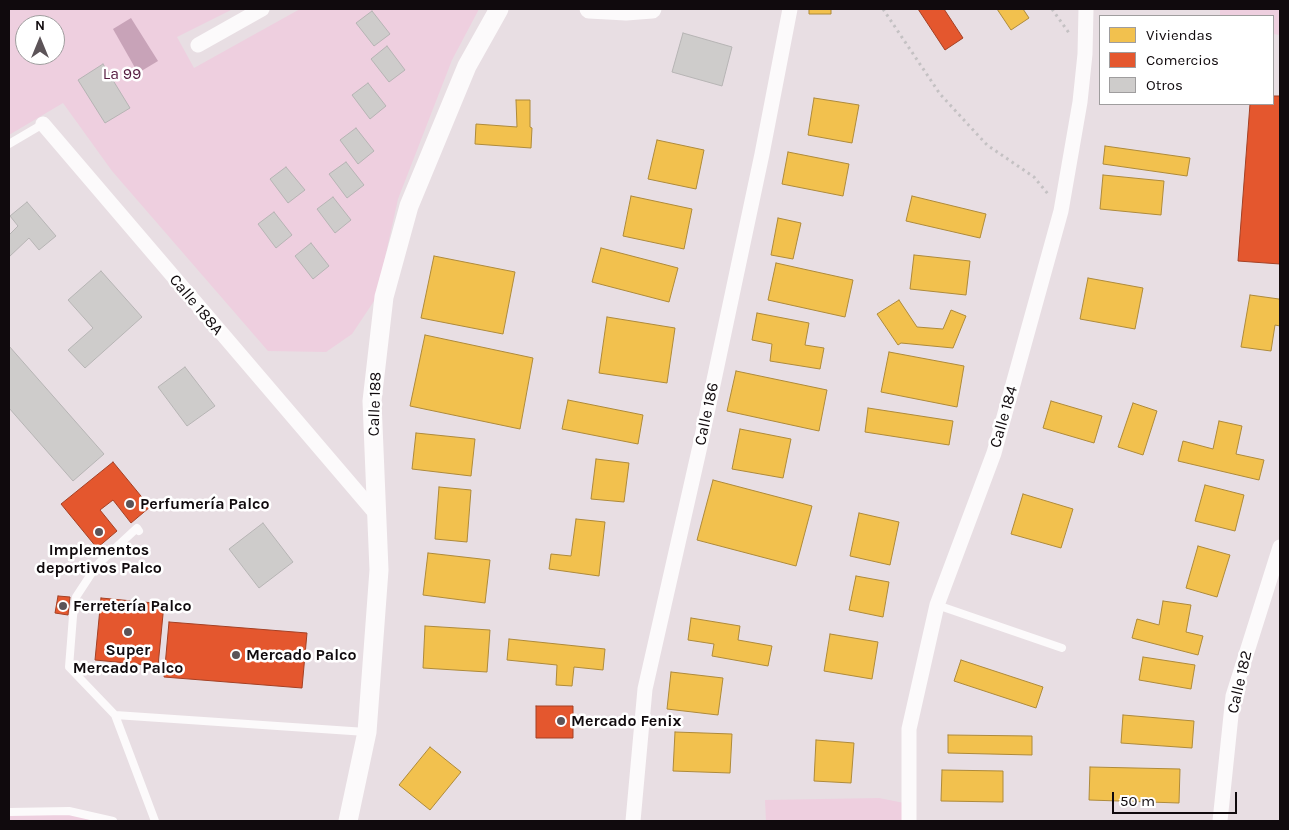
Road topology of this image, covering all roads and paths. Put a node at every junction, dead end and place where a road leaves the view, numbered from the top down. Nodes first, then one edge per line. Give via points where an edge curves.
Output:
1 (262, 9) edge
2 (499, 9) edge
3 (589, 9) edge
4 (652, 9) edge
5 (790, 9) edge
6 (883, 9) edge
7 (1086, 9) edge
8 (198, 45) dead end
9 (43, 124) joint
10 (9, 144) edge
11 (1060, 211) junction
12 (377, 515) junction
13 (139, 531) dead end
14 (1280, 547) edge
15 (937, 606) junction
16 (1062, 648) dead end
17 (115, 715) junction
18 (367, 732) junction
19 (9, 812) edge
20 (113, 821) edge
21 (155, 821) edge
22 (348, 821) edge
23 (633, 821) edge
24 (909, 821) edge
25 (1220, 821) edge

1 - 8 street
2 - 12 street, Calle 188 via 467,66 409,206 384,296 372,401
3 - 4 street
5 - 23 street, Calle 186 via 712,388 645,689
6 - 11 path via 940,94 987,145 1034,177
7 - 11 street, Calle 184 via 1080,102
9 - 10 lane, Calle 188A
9 - 12 street, Calle 188A
11 - 15 street, Calle 184 via 994,453
12 - 18 street, Calle 188 via 379,570
13 - 17 lane via 137,528 98,565 76,597 73,616 69,667
14 - 25 street, Calle 182 via 1233,696
15 - 16 lane
15 - 24 street, Calle 184 via 909,729
17 - 18 lane
17 - 21 lane
18 - 22 street, Calle 188
19 - 20 lane via 69,811

